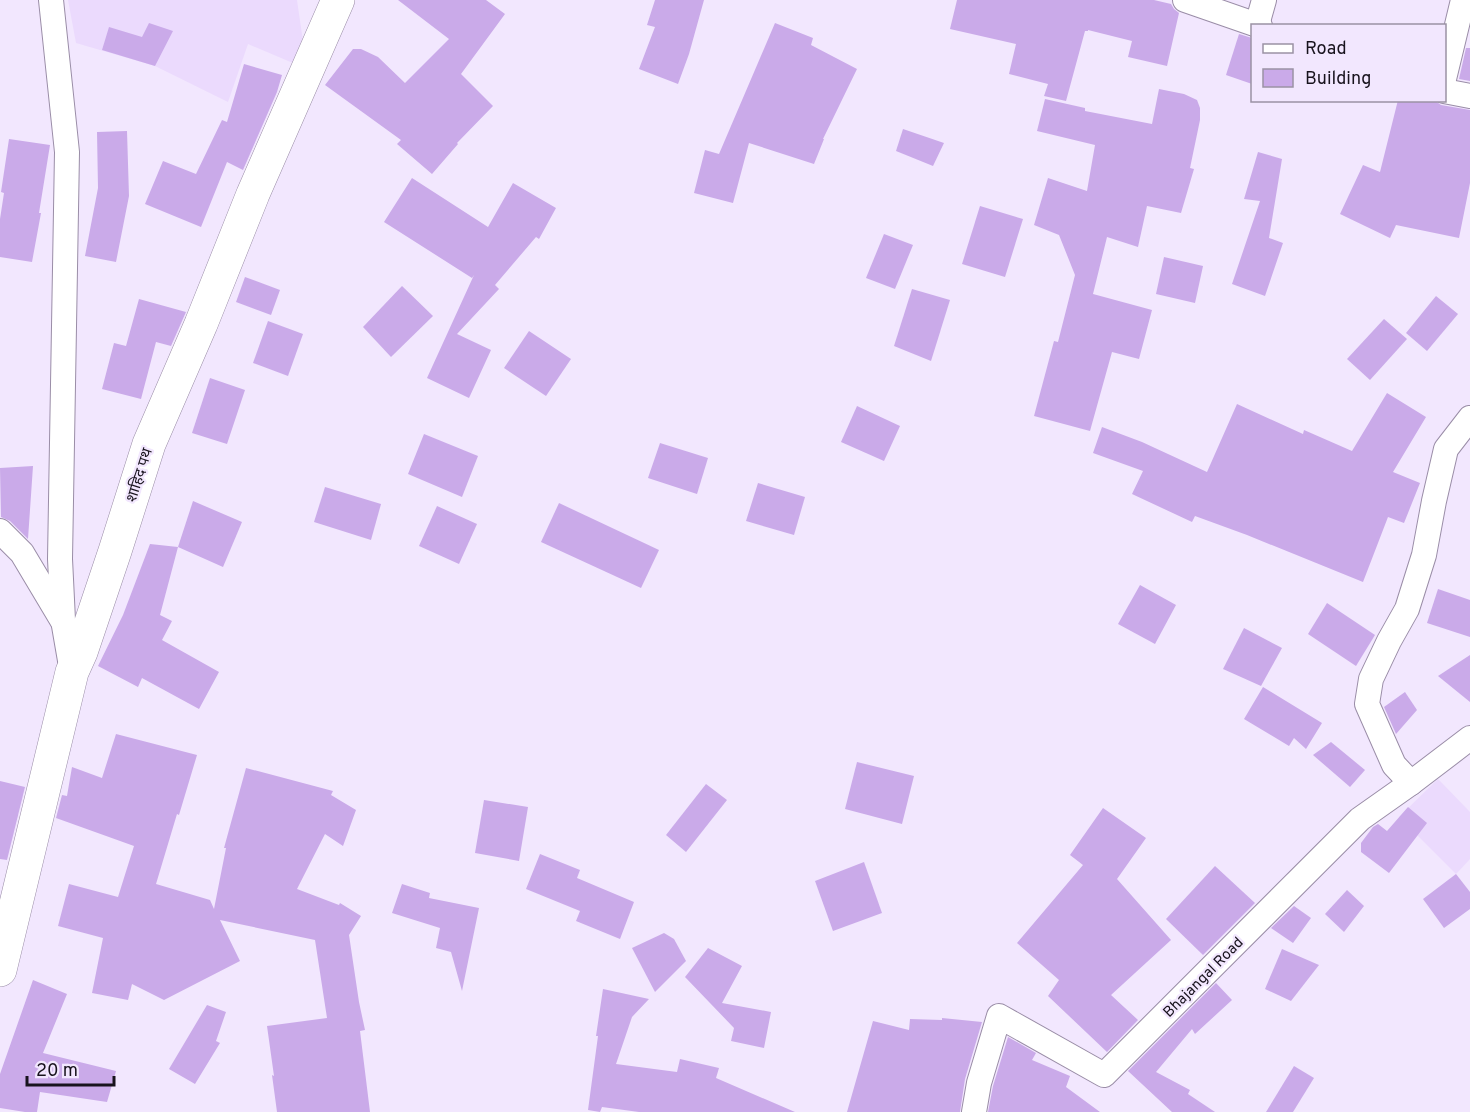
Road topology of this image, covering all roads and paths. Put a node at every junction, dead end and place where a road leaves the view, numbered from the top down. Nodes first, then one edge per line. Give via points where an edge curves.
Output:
1 (51, 0) edge
2 (338, 0) edge
3 (1185, 0) edge
4 (1264, 0) edge
5 (1463, 0) edge
6 (1256, 24) edge
7 (1259, 24) edge
8 (1446, 71) edge
9 (1446, 91) edge
10 (1470, 96) edge
11 (1470, 418) edge
12 (0, 531) edge
13 (63, 621) junction
14 (72, 672) junction
15 (1470, 738) edge
16 (1411, 783) junction
17 (0, 969) edge
18 (974, 1112) edge

1 - 13 street via 67,152 60,559
2 - 14 street, शाहिद पथ via 149,444
3 - 6 street
4 - 7 street
5 - 8 street
9 - 10 street
11 - 16 street via 1446,449 1411,598 1371,679 1367,704 1394,765
12 - 13 street via 22,553
13 - 14 street
14 - 17 street, शाहिद पथ
15 - 16 street, Bhajangal Road
16 - 18 street, Bhajangal Road via 1360,819 1104,1075 999,1016

